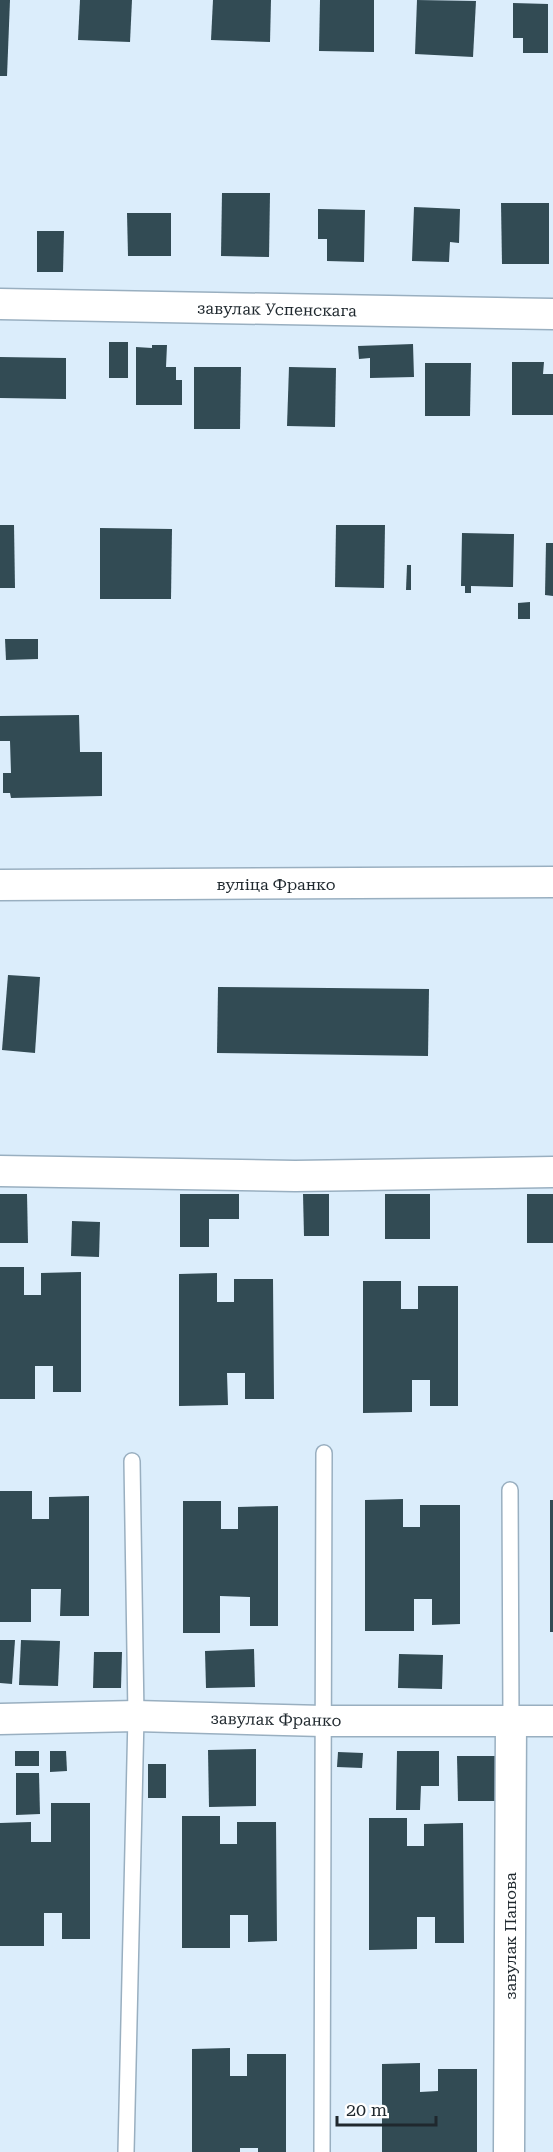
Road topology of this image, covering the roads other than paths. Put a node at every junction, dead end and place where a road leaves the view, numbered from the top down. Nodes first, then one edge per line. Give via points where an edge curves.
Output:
1 (0, 304) edge
2 (553, 314) edge
3 (553, 882) edge
4 (0, 885) edge
5 (0, 1171) edge
6 (553, 1172) edge
7 (324, 1453) dead end
8 (132, 1461) dead end
9 (510, 1490) dead end
10 (136, 1716) junction
11 (0, 1719) edge
12 (511, 1720) junction
13 (323, 1721) junction
14 (553, 1721) edge
15 (126, 2152) edge
16 (322, 2152) edge
17 (509, 2152) edge

1 - 2 street, завулак Успенскага
3 - 4 street, вуліца Франко
5 - 6 street via 295,1176
7 - 13 lane
8 - 10 lane
9 - 12 lane
10 - 11 street, завулак Франко
10 - 13 street, завулак Франко
10 - 15 lane
12 - 13 street, завулак Франко
12 - 14 street, завулак Франко
12 - 17 street, завулак Папова
13 - 16 lane

